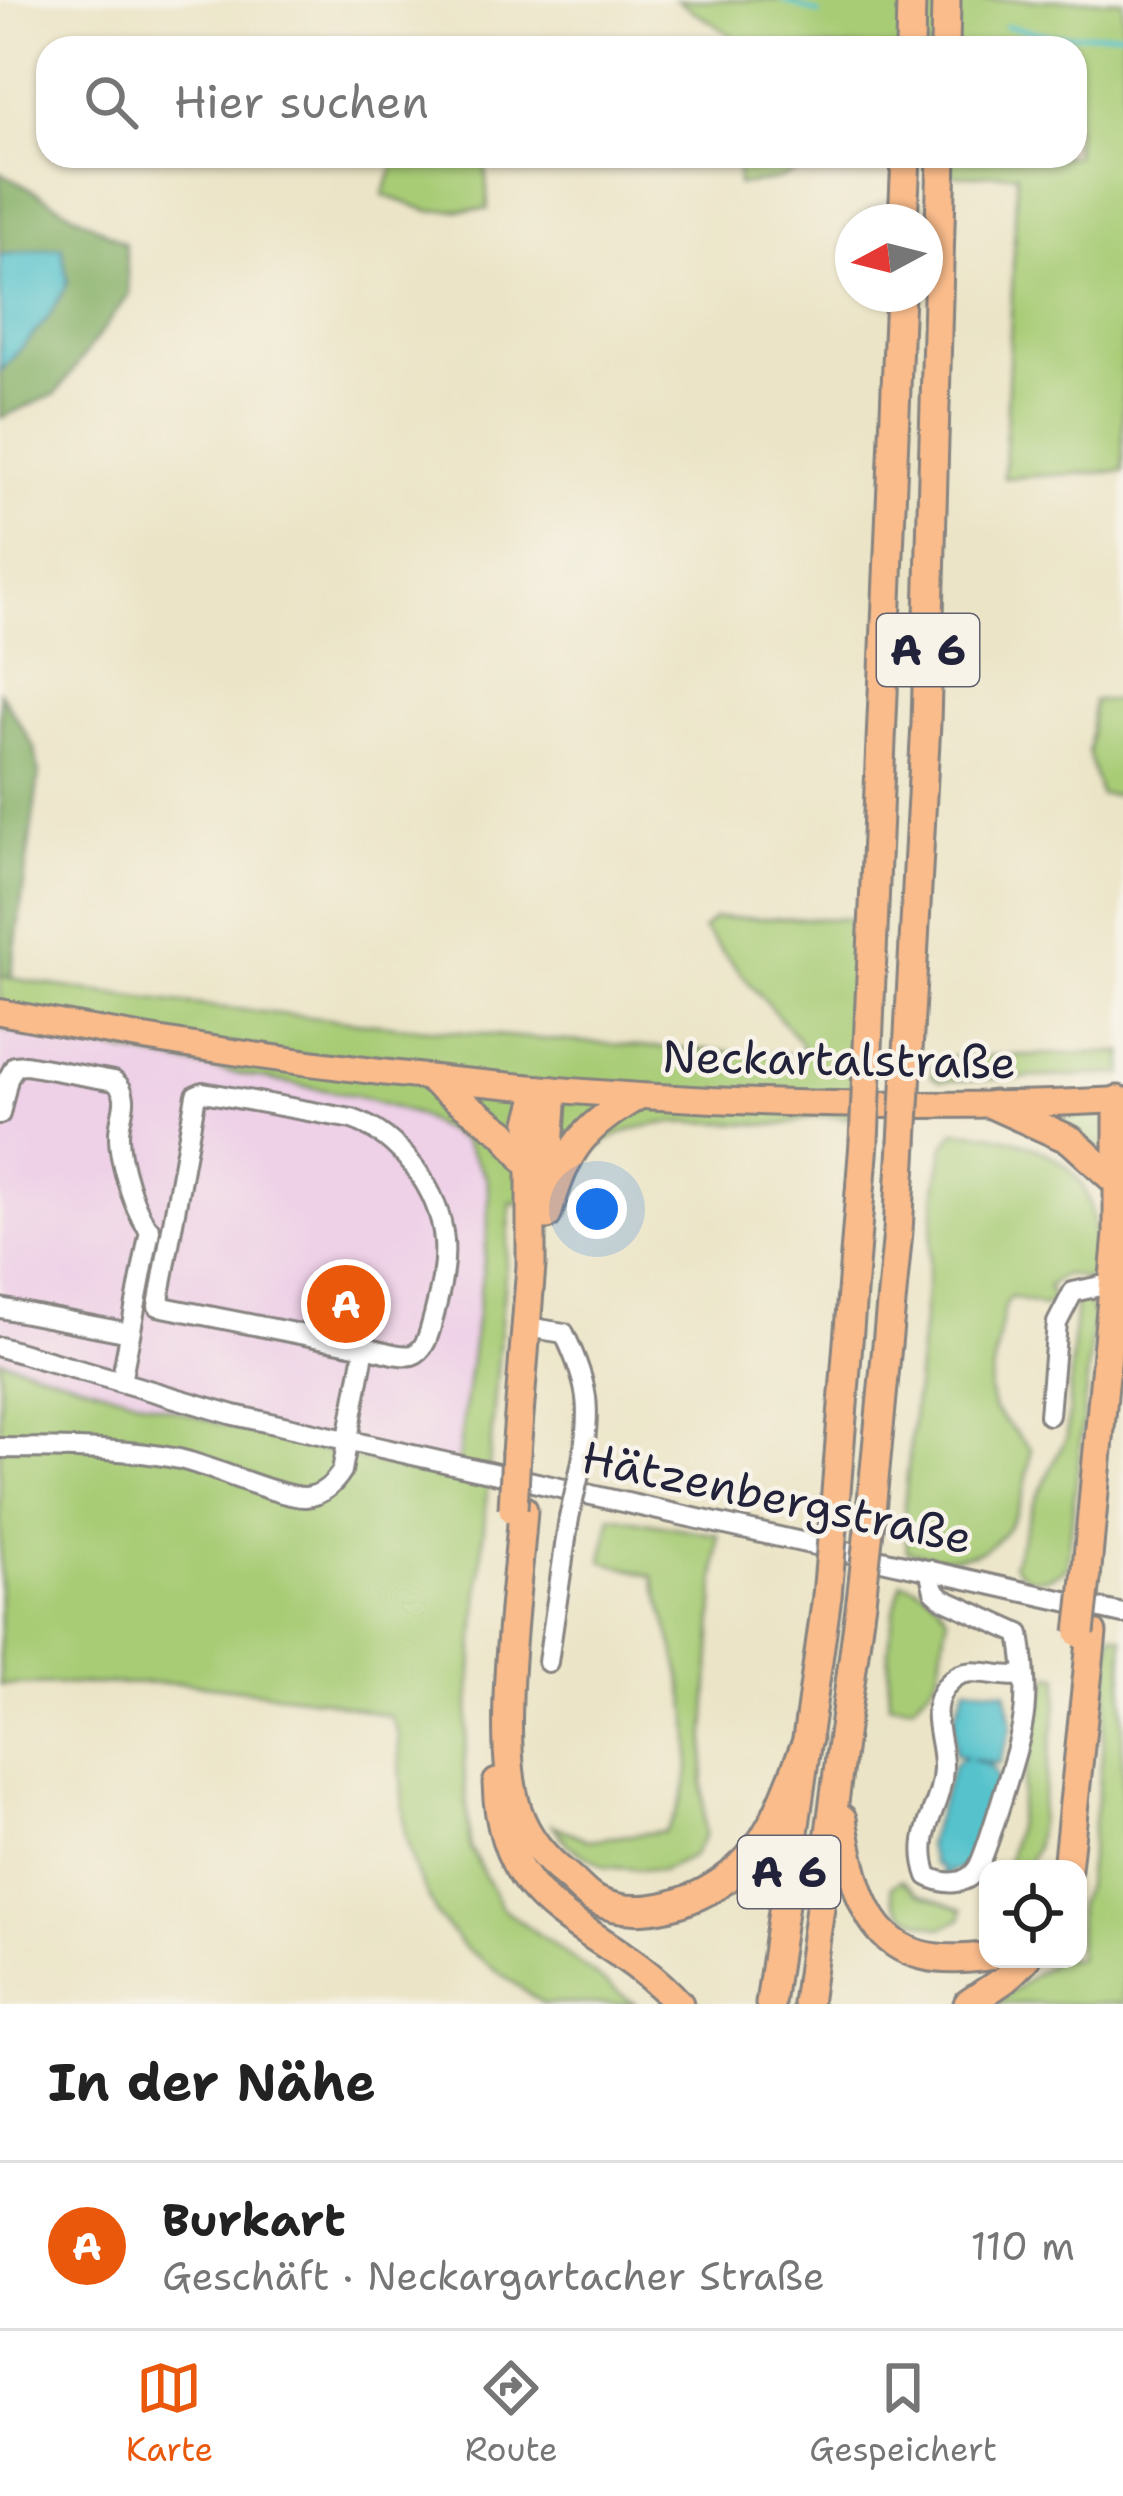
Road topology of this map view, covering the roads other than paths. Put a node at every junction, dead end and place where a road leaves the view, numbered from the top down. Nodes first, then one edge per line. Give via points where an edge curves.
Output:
1 (911, 0) edge
2 (946, 0) edge
3 (910, 36) edge
4 (945, 36) edge
5 (905, 168) edge
6 (942, 168) edge
7 (904, 204) edge
8 (899, 312) edge
9 (12, 1015) edge
10 (0, 1032) edge
11 (432, 1080) junction
12 (546, 1090) junction
13 (634, 1098) junction
14 (1120, 1100) edge
15 (993, 1105) junction
16 (0, 1114) edge
17 (530, 1166) junction
18 (1118, 1184) junction
19 (547, 1215) junction
20 (1119, 1296) edge
21 (0, 1308) edge
22 (539, 1329) junction
23 (130, 1333) junction
24 (0, 1347) edge
25 (365, 1347) junction
26 (121, 1382) junction
27 (1048, 1414) dead end
28 (348, 1442) junction
29 (0, 1448) edge
30 (521, 1454) junction
31 (518, 1509) junction
32 (928, 1570) junction
33 (1123, 1614) edge
34 (1086, 1633) junction
35 (548, 1662) dead end
36 (1024, 1675) junction
37 (808, 1739) junction
38 (837, 1792) junction
39 (1057, 1860) edge
40 (1068, 1860) edge
41 (979, 1956) edge
42 (1016, 1968) edge
43 (679, 2004) edge
44 (770, 2004) edge
45 (806, 2004) edge
46 (968, 2004) edge

1 - 3 highway
2 - 4 highway
5 - 7 highway
6 - 38 highway, A 6, bridge via 927,701 903,1143
8 - 37 highway, A 6, bridge via 864,1142
9 - 10 street
9 - 11 main road, Neckartalstraße
11 - 12 main road, Neckartalstraße
11 - 17 highway via 504,1133
12 - 13 main road, Neckartalstraße
12 - 17 highway via 531,1122
12 - 19 highway
13 - 15 main road, Neckartalstraße
13 - 19 highway via 596,1120 574,1145
14 - 15 main road, Neckartalstraße
14 - 18 highway
15 - 18 highway via 1071,1140
16 - 23 street via 16,1066 122,1087 119,1137 138,1217 150,1230
17 - 30 highway
18 - 20 highway
19 - 22 highway
20 - 27 street via 1092,1285 1073,1292 1061,1313
20 - 34 highway, bridge
21 - 23 street
22 - 30 highway
22 - 35 street, bridge via 564,1333 585,1378 589,1426
23 - 26 street
24 - 26 street, Hätzenbergstraße
25 - 25 street via 408,1356 429,1336 445,1247 442,1223 412,1167 393,1141 364,1123 223,1093 196,1095 158,1306
25 - 28 street
26 - 28 street, Hätzenbergstraße
28 - 29 street via 337,1480 304,1497 178,1459
28 - 32 street, Hätzenbergstraße
30 - 31 highway, bridge
31 - 37 highway via 512,1788 539,1851 593,1899 661,1908 739,1868 766,1837
31 - 43 highway via 497,1752 505,1841 538,1896
32 - 33 street, Hätzenbergstraße
32 - 36 street via 943,1599 1020,1634
34 - 39 highway
34 - 40 highway
36 - 36 street via 1022,1726 980,1865 959,1882 941,1883 928,1876 921,1857 944,1765 935,1730 942,1692 969,1672
37 - 44 highway, A 6
38 - 41 highway via 857,1895 881,1933 930,1958
38 - 45 highway, A 6
42 - 46 highway

